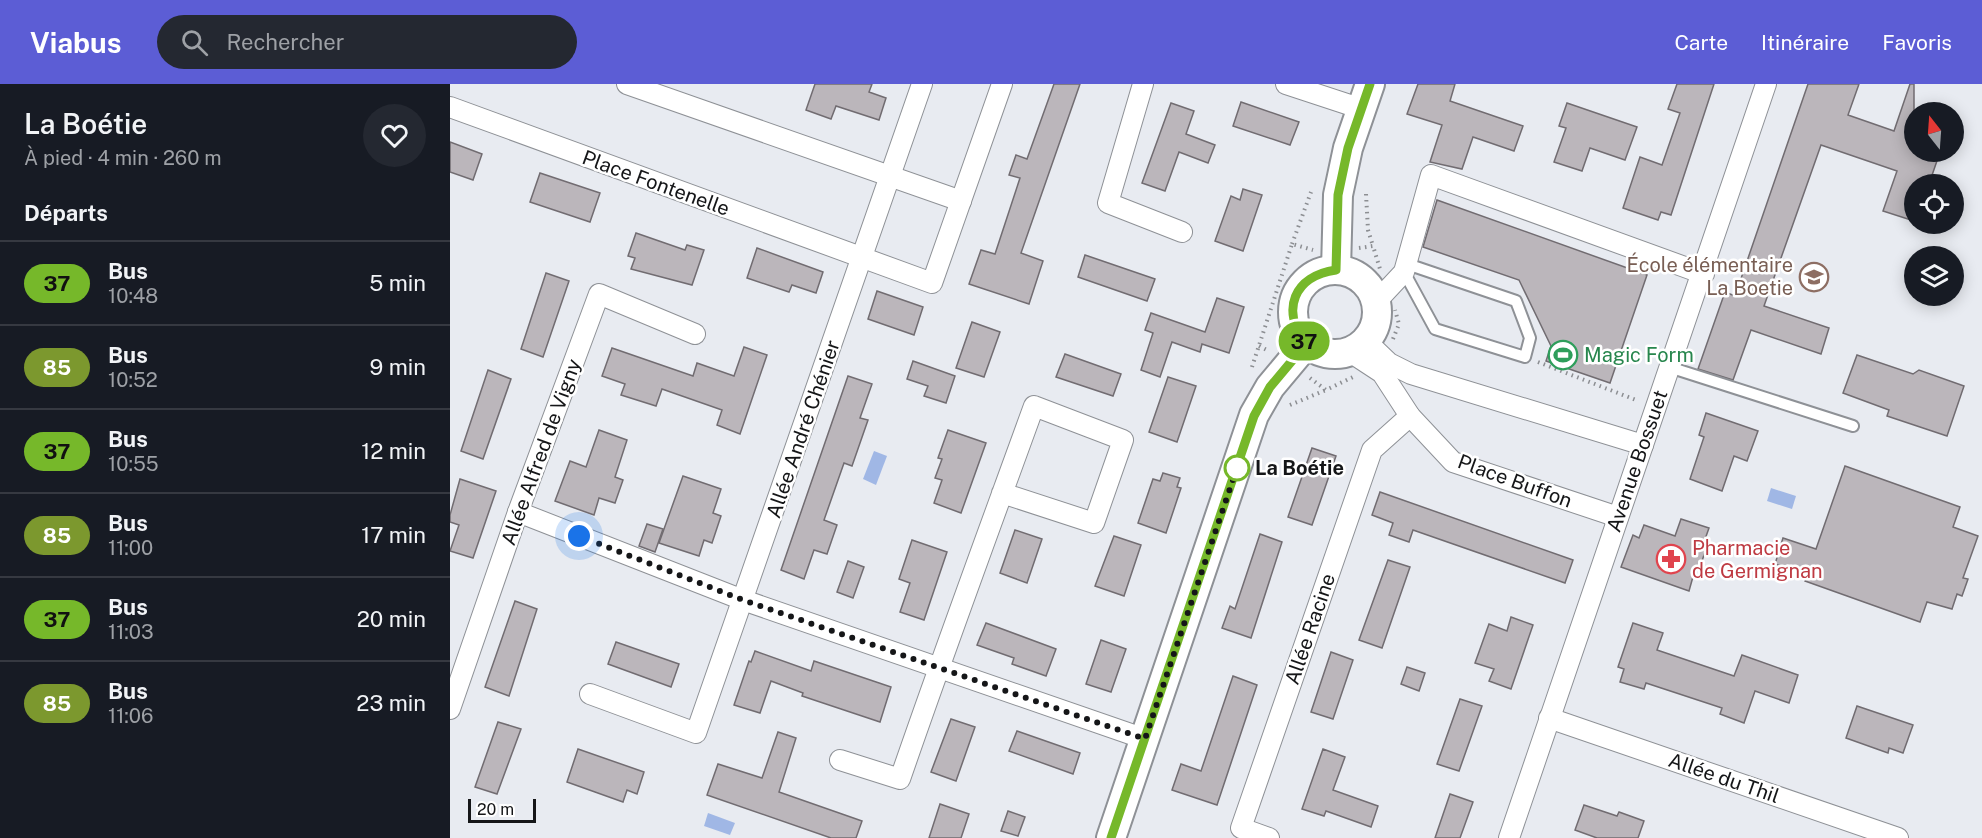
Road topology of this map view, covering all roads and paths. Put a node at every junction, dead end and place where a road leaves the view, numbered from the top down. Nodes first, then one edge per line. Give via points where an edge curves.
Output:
1 (627, 84) edge
2 (922, 84) edge
3 (1002, 84) edge
4 (1143, 84) edge
5 (1286, 84) edge
6 (1766, 84) edge
7 (1366, 96) edge
8 (450, 107) edge
9 (891, 176) junction
10 (961, 201) junction
11 (1182, 232) dead end
12 (863, 259) junction
13 (1336, 260) junction
14 (1406, 268) junction
15 (1704, 274) junction
16 (1381, 297) junction
17 (695, 333) dead end
18 (1365, 352) junction
19 (1299, 354) junction
20 (1525, 357) junction
21 (1670, 367) junction
22 (1410, 416) junction
23 (1853, 426) dead end
24 (1633, 443) junction
25 (1002, 493) junction
26 (518, 512) junction
27 (1618, 517) junction
28 (743, 600) junction
29 (938, 668) junction
30 (590, 694) dead end
31 (450, 709) edge
32 (1550, 718) junction
33 (1145, 739) junction
34 (840, 760) dead end
35 (1111, 838) edge
36 (1269, 838) edge
37 (1509, 838) edge
38 (1898, 838) edge

1 - 9 street
2 - 9 street, Allée André Chénier
3 - 10 street
4 - 11 street via 1108,203
5 - 7 street
6 - 15 street, Avenue Bossuet
7 - 13 main road via 1348,148 1338,195
8 - 12 street, Place Fontenelle
9 - 10 street
9 - 12 street, Allée André Chénier
10 - 12 street, Place Fontenelle via 932,283
12 - 28 street, Allée André Chénier
13 - 16 main road
13 - 16 path via 1373,246
13 - 19 main road via 1299,290 1293,303
13 - 19 path via 1292,244 1259,346
14 - 15 street via 1431,175
14 - 16 street
14 - 20 lane via 1435,329
14 - 20 lane via 1516,301 1530,338
15 - 21 street, Avenue Bossuet
16 - 18 main road
16 - 18 path via 1400,324 1396,336
17 - 26 street, Allée Alfred de Vigny via 599,294
18 - 19 main road
18 - 19 path via 1360,373 1326,390
18 - 22 street, Place Buffon
18 - 24 street via 1411,374
19 - 33 main road via 1270,387 1254,416
20 - 24 path via 1637,399
21 - 23 lane
21 - 24 street, Avenue Bossuet
22 - 27 street, Place Buffon via 1454,462
22 - 36 street, Allée Racine via 1372,450 1241,828
24 - 27 street, Avenue Bossuet
25 - 25 street via 1094,523 1124,440 1034,406
25 - 29 street
26 - 28 street
26 - 31 street, Allée Alfred de Vigny
27 - 32 street, Avenue Bossuet
28 - 29 street
28 - 30 street, Allée André Chénier via 696,733
29 - 33 street
29 - 34 street via 900,779
32 - 37 street, Avenue Bossuet
32 - 38 street, Allée du Thil
33 - 35 main road

